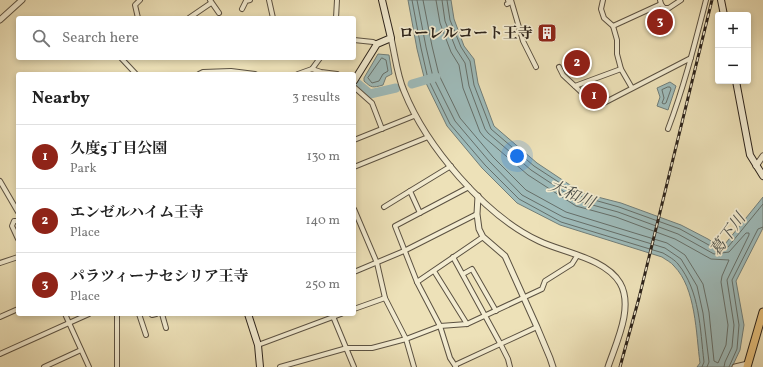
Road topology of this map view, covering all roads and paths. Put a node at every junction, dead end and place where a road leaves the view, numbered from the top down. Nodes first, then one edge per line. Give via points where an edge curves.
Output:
1 (22, 0) edge
2 (140, 0) edge
3 (250, 0) edge
4 (269, 0) edge
5 (337, 0) edge
6 (382, 0) edge
7 (603, 0) edge
8 (681, 0) edge
9 (706, 0) edge
10 (721, 0) edge
11 (210, 1) edge
12 (509, 1) edge
13 (660, 2) edge
14 (242, 9) dead end
15 (723, 12) edge
16 (219, 13) dead end
17 (138, 16) edge
18 (192, 16) edge
19 (273, 16) edge
20 (336, 16) edge
21 (0, 20) edge
22 (613, 26) junction
23 (391, 38) junction
24 (356, 40) edge
25 (377, 44) junction
26 (691, 58) junction
27 (123, 60) edge
28 (319, 60) edge
29 (536, 67) dead end
30 (559, 67) dead end
31 (312, 69) junction
32 (621, 69) junction
33 (134, 72) edge
34 (203, 72) edge
35 (239, 72) edge
36 (304, 72) edge
37 (321, 72) edge
38 (356, 76) edge
39 (737, 84) edge
40 (575, 86) junction
41 (632, 88) junction
42 (356, 89) edge
43 (414, 116) junction
44 (382, 129) junction
45 (668, 129) dead end
46 (428, 137) junction
47 (356, 139) edge
48 (763, 156) edge
49 (356, 166) edge
50 (450, 166) junction
51 (756, 166) junction
52 (763, 176) edge
53 (0, 181) edge
54 (469, 186) junction
55 (410, 191) junction
56 (478, 196) junction
57 (384, 207) dead end
58 (16, 209) edge
59 (420, 213) junction
60 (477, 214) junction
61 (356, 217) edge
62 (16, 221) edge
63 (16, 235) edge
64 (483, 237) junction
65 (404, 251) junction
66 (577, 256) junction
67 (454, 257) junction
68 (16, 258) edge
69 (0, 263) edge
70 (377, 263) junction
71 (356, 271) edge
72 (434, 271) junction
73 (463, 274) junction
74 (417, 282) junction
75 (385, 298) junction
76 (524, 298) junction
77 (356, 308) edge
78 (16, 310) edge
79 (496, 311) junction
80 (763, 312) edge
81 (66, 316) edge
82 (83, 316) edge
83 (117, 316) edge
84 (140, 316) edge
85 (163, 316) edge
86 (250, 316) edge
87 (330, 316) edge
88 (333, 316) edge
89 (485, 316) junction
90 (0, 317) edge
91 (69, 322) junction
92 (467, 324) junction
93 (440, 326) junction
94 (537, 327) junction
95 (166, 328) dead end
96 (146, 335) dead end
97 (406, 339) junction
98 (258, 345) junction
99 (501, 345) junction
100 (347, 348) junction
101 (81, 350) junction
102 (0, 354) edge
103 (298, 362) junction
104 (455, 366) edge
105 (748, 366) edge
106 (44, 367) edge
107 (89, 367) edge
108 (117, 367) edge
109 (260, 367) edge
110 (281, 367) edge
111 (300, 367) edge
112 (354, 367) edge
113 (414, 367) edge
114 (510, 367) edge
115 (553, 367) edge
116 (608, 367) edge
117 (735, 367) edge

1 - 21 street
2 - 17 street via 135,5
3 - 14 street via 246,1
4 - 19 street
5 - 20 street
6 - 23 main road
7 - 22 street via 601,9 604,18
8 - 13 street via 668,8 664,8
9 - 26 street
10 - 15 main road
11 - 16 street
11 - 18 street
12 - 29 street via 523,41
13 - 22 street
22 - 32 street
23 - 25 main road
23 - 43 street via 403,89
24 - 25 street
25 - 38 main road
26 - 41 street
26 - 45 street
27 - 33 street
28 - 31 street
30 - 40 street via 563,75
31 - 36 street
31 - 37 street
32 - 40 street
32 - 41 street
34 - 35 street
39 - 51 main road via 749,150
40 - 41 street via 598,106
42 - 44 street via 372,103
43 - 44 street
43 - 46 street
44 - 47 street
46 - 49 street
46 - 50 street
48 - 51 street
50 - 54 street
50 - 55 street
51 - 52 main road
53 - 58 street
54 - 56 street
54 - 59 street
55 - 57 street
55 - 59 street
56 - 60 street
56 - 66 street via 495,213 522,232
59 - 65 street via 395,226
60 - 64 street via 478,229
60 - 65 street
61 - 70 street
62 - 63 street via 12,226
64 - 67 street
64 - 76 street via 504,256
65 - 70 street
65 - 74 street
66 - 76 street via 572,264 545,280 542,289
66 - 116 street via 596,262 610,271 621,284 624,293 626,304 623,325
67 - 72 street
67 - 73 street
68 - 69 street
70 - 71 street
70 - 75 street
72 - 74 street
72 - 92 street
73 - 79 street via 472,269
73 - 89 street
74 - 93 street
75 - 77 street
75 - 97 street
76 - 79 street
76 - 94 street
78 - 90 street
79 - 89 street
80 - 105 highway
81 - 91 street
82 - 91 street
83 - 108 street
84 - 96 street
85 - 95 street
86 - 98 main road
87 - 98 street
88 - 100 street
89 - 92 street
89 - 99 street
91 - 101 street
91 - 102 street
92 - 93 street
93 - 97 street
93 - 104 street
94 - 99 street
94 - 115 street
97 - 100 street via 372,348
97 - 113 street
98 - 109 main road
99 - 104 street
99 - 114 street
100 - 103 street
100 - 112 street
101 - 106 street
101 - 107 street
103 - 110 street
103 - 111 street
105 - 117 street

